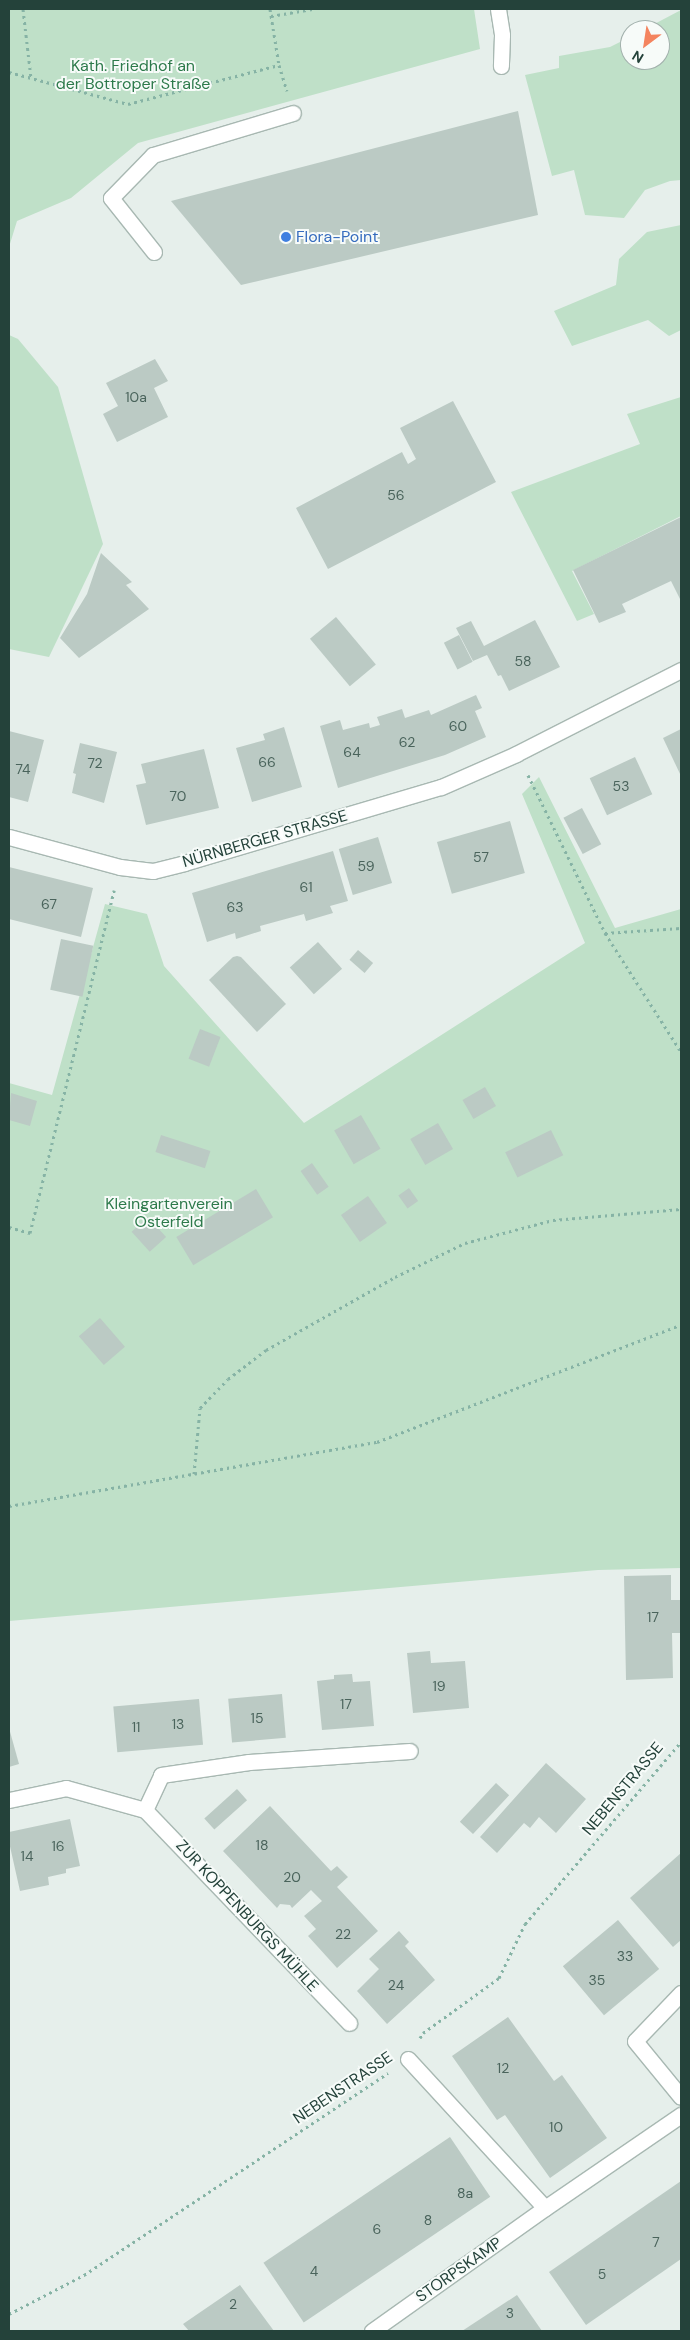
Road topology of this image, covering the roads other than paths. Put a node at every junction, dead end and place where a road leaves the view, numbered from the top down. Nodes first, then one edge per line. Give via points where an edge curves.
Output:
1 (498, 9) edge
2 (501, 66) dead end
3 (293, 113) road end
4 (154, 252) dead end
5 (681, 670) edge
6 (9, 837) edge
7 (410, 1751) dead end
8 (9, 1800) edge
9 (145, 1810) junction
10 (681, 1993) edge
11 (349, 2023) dead end
12 (408, 2059) road end
13 (681, 2097) edge
14 (681, 2115) edge
15 (545, 2208) junction
16 (372, 2331) edge

1 - 2 street via 502,35
3 - 4 street via 154,155 111,198
5 - 6 street, NÜRNBERGER STRASSE via 516,754 441,787 153,871 120,867
7 - 9 street via 249,1762 161,1775
8 - 9 street via 66,1788
9 - 11 street, ZUR KOPPENBURGS MÜHLE
10 - 13 street via 636,2041
12 - 15 street
14 - 15 street, STORPSKAMP
15 - 16 street, STORPSKAMP

